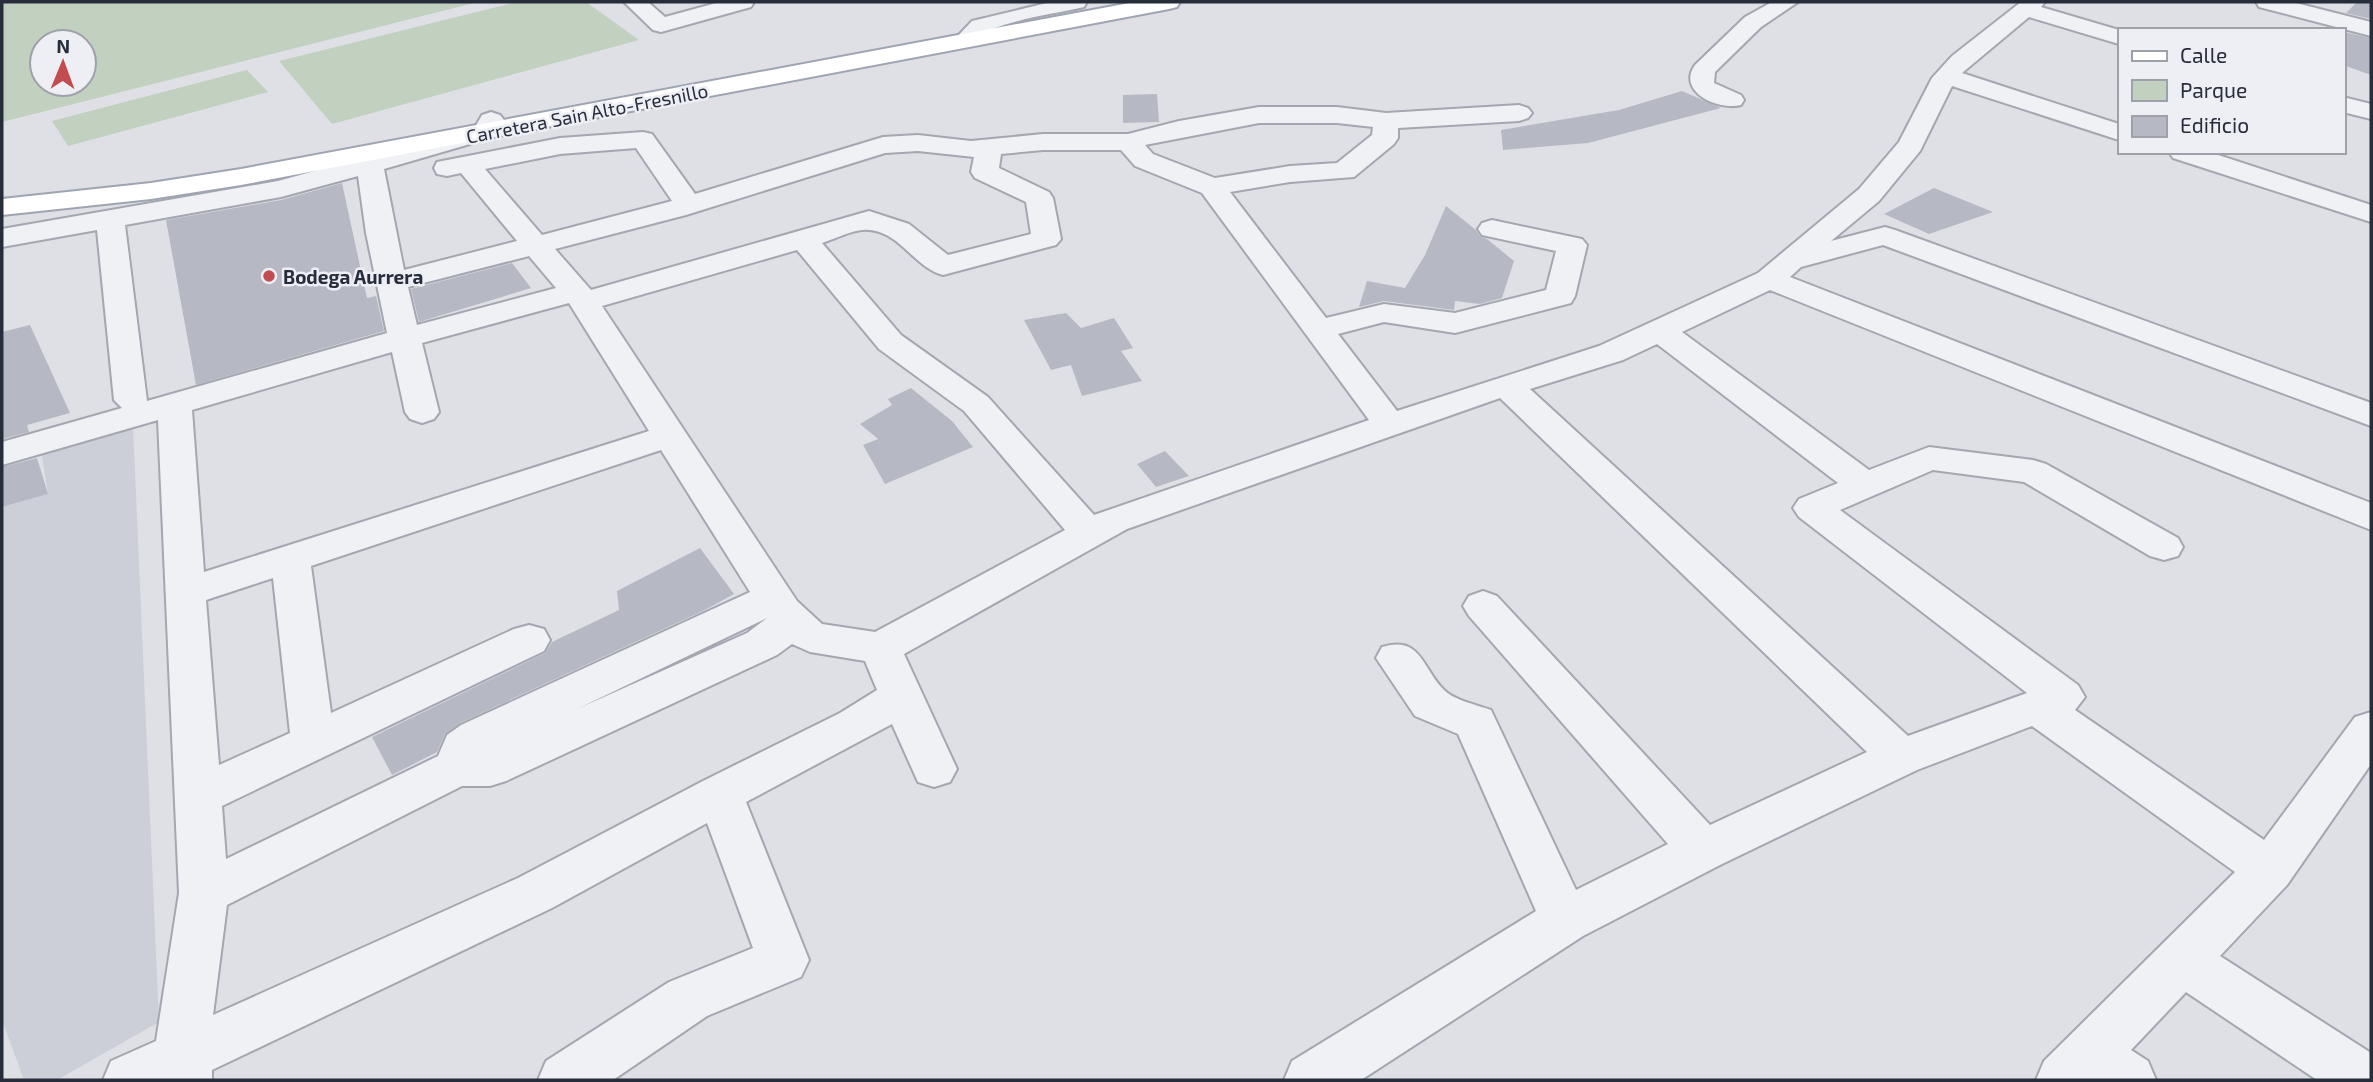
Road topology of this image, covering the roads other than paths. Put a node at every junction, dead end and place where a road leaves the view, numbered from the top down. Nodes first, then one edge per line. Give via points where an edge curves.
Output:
1 (635, 2) edge
2 (743, 2) edge
3 (1076, 2) edge
4 (1114, 2) edge
5 (1169, 2) edge
6 (1787, 2) edge
7 (2267, 2) edge
8 (2030, 5) edge
9 (2371, 29) edge
10 (973, 33) junction
11 (2118, 37) edge
12 (1947, 76) junction
13 (1732, 100) dead end
14 (2345, 105) edge
15 (2371, 112) edge
16 (1518, 113) dead end
17 (1386, 121) junction
18 (488, 126) junction
19 (2118, 132) edge
20 (1128, 142) junction
21 (989, 149) junction
22 (2188, 154) edge
23 (467, 164) junction
24 (371, 174) junction
25 (2, 184) edge
26 (1212, 187) junction
27 (689, 205) junction
28 (2, 207) edge
29 (2371, 214) edge
30 (110, 219) junction
31 (1492, 229) dead end
32 (2, 238) edge
33 (803, 239) junction
34 (536, 245) junction
35 (1780, 270) junction
36 (391, 282) junction
37 (580, 297) junction
38 (1320, 329) junction
39 (1660, 331) junction
40 (404, 338) junction
41 (1506, 385) junction
42 (131, 400) dead end
43 (174, 403) junction
44 (422, 412) dead end
45 (2371, 415) edge
46 (1390, 425) junction
47 (672, 435) junction
48 (2, 454) edge
49 (1865, 485) junction
50 (2371, 517) edge
51 (1089, 534) junction
52 (2164, 547) dead end
53 (290, 558) junction
54 (186, 592) junction
55 (1483, 607) dead end
56 (785, 610) junction
57 (529, 640) dead end
58 (880, 648) junction
59 (1397, 658) dead end
60 (903, 696) junction
61 (2037, 707) junction
62 (2371, 729) edge
63 (313, 743) junction
64 (1901, 757) junction
65 (934, 769) dead end
66 (719, 794) junction
67 (198, 796) junction
68 (1703, 850) junction
69 (2270, 870) junction
70 (204, 893) junction
71 (1565, 920) junction
72 (2182, 960) junction
73 (184, 1068) edge
74 (2094, 1072) edge
75 (131, 1080) edge
76 (566, 1080) edge
77 (1312, 1080) edge
78 (2364, 1080) edge

1 - 2 street via 661,25
3 - 10 street
4 - 10 main road
5 - 10 main road, Carretera Sain Alto-Fresnillo
6 - 13 street via 1753,22 1703,70 1702,87
7 - 9 street
8 - 11 street
8 - 12 street via 1959,61
10 - 18 main road, Carretera Sain Alto-Fresnillo
12 - 19 street
12 - 35 street via 1911,145 1868,195
14 - 15 street
16 - 17 street
17 - 20 street via 1259,115
17 - 26 street via 1385,138 1344,171 1290,174
18 - 24 street
18 - 25 main road via 159,177
18 - 28 main road, Carretera Sain Alto-Fresnillo via 151,191
20 - 21 street via 1043,142
20 - 26 street via 1144,160
21 - 27 street via 918,143 871,147
21 - 33 street via 985,172 1040,198 1046,239 943,266 899,230 869,220
22 - 29 street
23 - 24 street
23 - 27 street via 560,146 643,141
23 - 34 street
24 - 30 street
24 - 36 street
26 - 38 street
27 - 34 street
30 - 32 street
30 - 42 street
31 - 38 street via 1572,245 1560,296 1455,323 1384,313
33 - 37 street
33 - 51 street via 890,342 976,404
34 - 36 street
34 - 37 street
35 - 39 street
35 - 45 street via 1885,236
35 - 50 street
36 - 40 street
37 - 40 street
37 - 47 street
38 - 46 street
39 - 41 street via 1611,353
39 - 49 street
40 - 43 street
40 - 44 street
41 - 46 street
41 - 64 street
43 - 48 street
43 - 54 street
46 - 51 street via 1114,520
47 - 53 street
47 - 56 street
49 - 52 street via 1929,458 2033,472
49 - 61 street via 1812,508 2063,697
51 - 58 street
53 - 54 street
53 - 63 street
54 - 67 street
55 - 68 street
56 - 58 street via 810,637
56 - 70 street via 762,644 490,768 473,770 462,765
57 - 63 street
58 - 60 street
59 - 71 street via 1430,704 1475,722
60 - 65 street
60 - 66 street via 856,725
61 - 64 street
61 - 69 street
62 - 69 street
63 - 67 street
64 - 68 street
66 - 73 street via 535,893
66 - 76 street via 783,960 688,999
67 - 70 street
68 - 71 street
69 - 72 street
70 - 73 street
71 - 77 street
72 - 74 street
72 - 78 street
73 - 75 street

